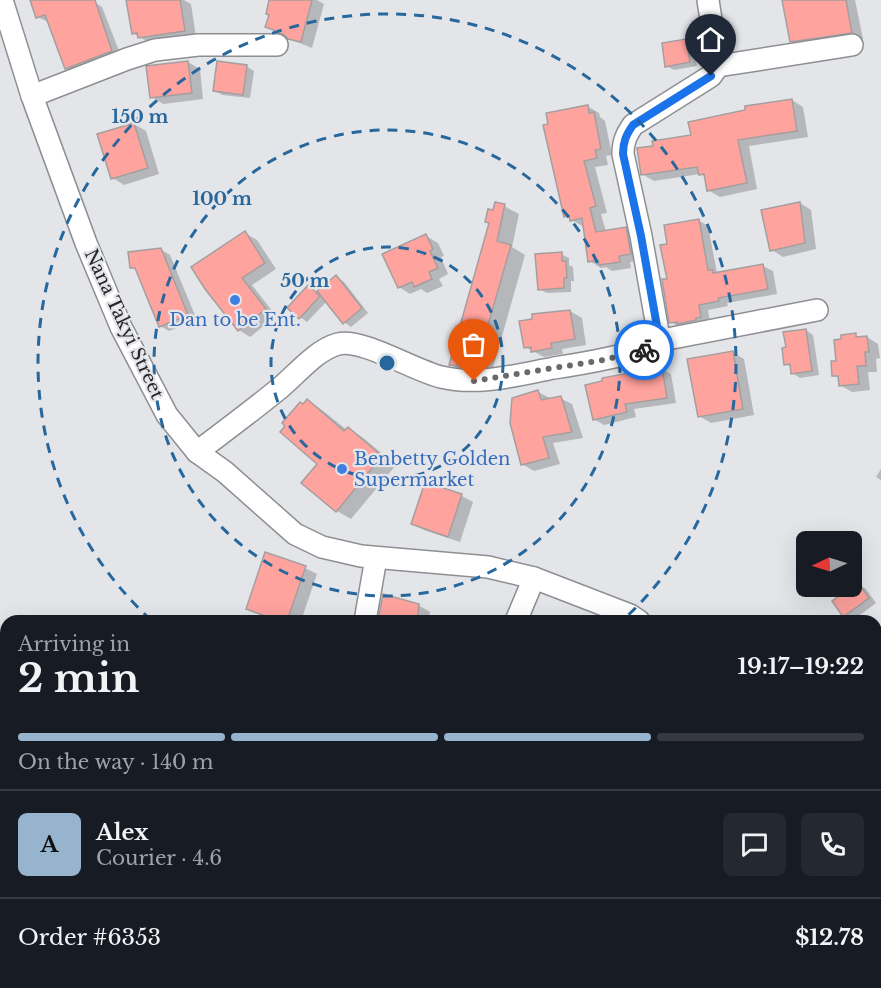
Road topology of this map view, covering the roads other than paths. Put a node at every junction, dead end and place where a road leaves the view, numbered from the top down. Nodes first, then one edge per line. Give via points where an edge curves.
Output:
1 (2, 0) edge
2 (708, 0) edge
3 (277, 45) dead end
4 (852, 45) dead end
5 (718, 66) junction
6 (32, 96) junction
7 (817, 310) dead end
8 (657, 341) junction
9 (197, 452) junction
10 (376, 558) junction
11 (534, 578) junction
12 (366, 615) edge
13 (519, 615) edge
14 (630, 615) edge

1 - 6 street, Nana Takyi Street
2 - 5 street
3 - 6 street via 198,45 155,50
4 - 5 street
5 - 8 street via 711,76 633,125 623,143
6 - 9 street, Nana Takyi Street via 121,327 167,415
7 - 8 street
8 - 9 street via 652,347 603,360 474,381 442,377 367,348 338,344 315,357
9 - 10 street, Nana Takyi Street via 295,534 322,547
10 - 11 street, Nana Takyi Street via 488,567
10 - 12 street
11 - 13 street
11 - 14 street, Nana Takyi Street

